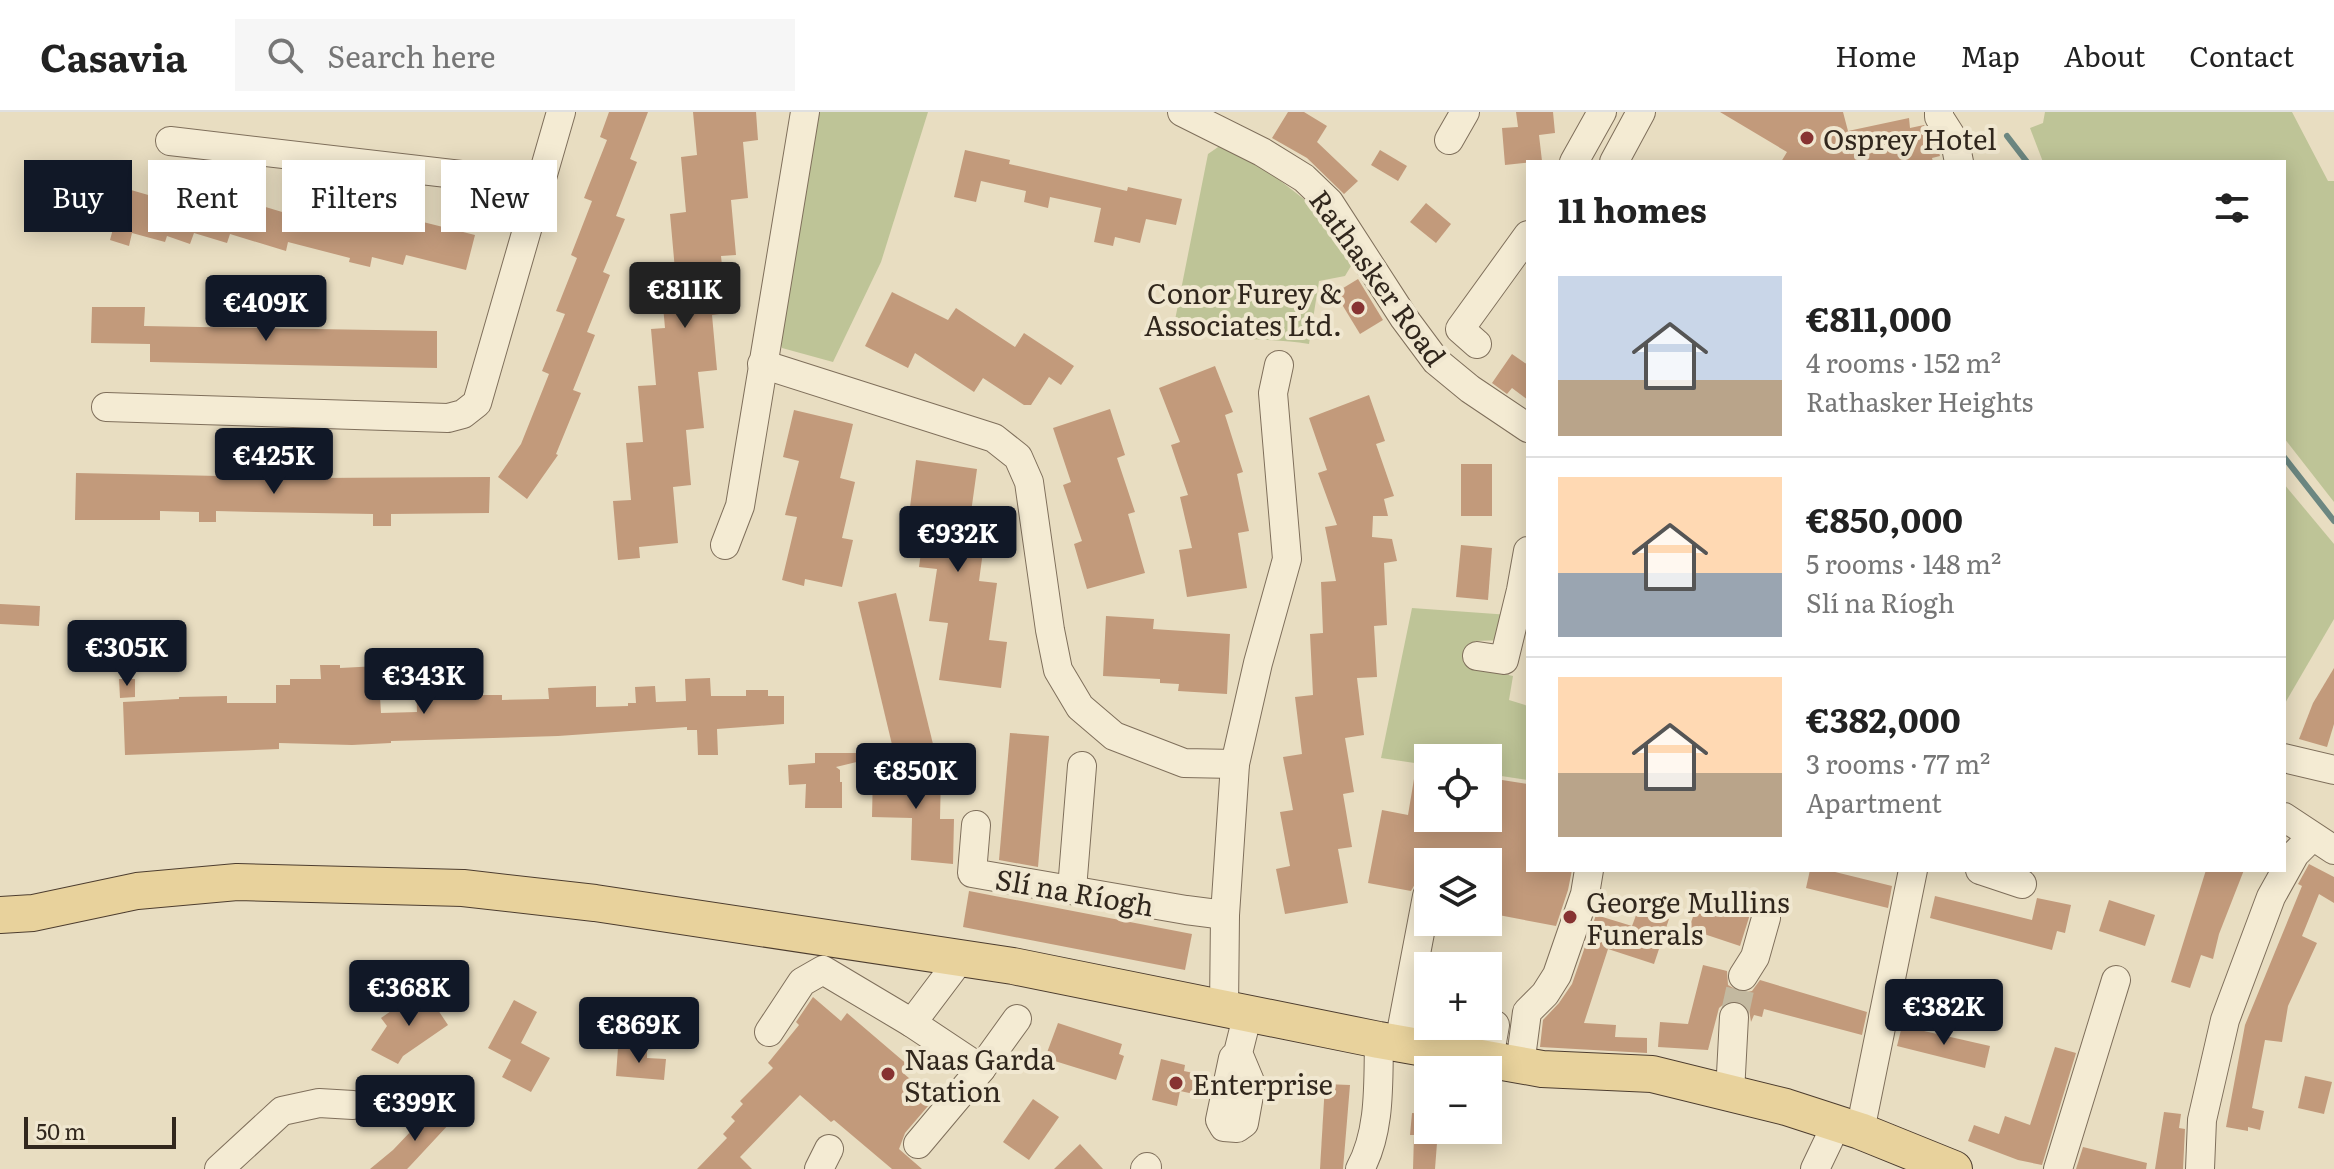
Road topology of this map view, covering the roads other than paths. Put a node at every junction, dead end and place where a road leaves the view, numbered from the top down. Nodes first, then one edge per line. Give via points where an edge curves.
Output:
1 (561, 112) edge
2 (805, 112) edge
3 (1182, 112) edge
4 (1465, 112) edge
5 (1602, 112) edge
6 (1641, 112) edge
7 (1939, 112) edge
8 (1961, 112) edge
9 (1449, 140) dead end
10 (170, 141) dead end
11 (1957, 152) edge
12 (547, 160) edge
13 (1575, 160) edge
14 (1615, 160) edge
15 (441, 172) edge
16 (526, 232) edge
17 (1526, 238) edge
18 (1477, 344) dead end
19 (762, 364) junction
20 (1279, 365) dead end
21 (106, 407) dead end
22 (1526, 427) edge
23 (725, 545) dead end
24 (1526, 560) edge
25 (1477, 656) dead end
26 (2286, 759) edge
27 (1235, 764) junction
28 (1082, 766) dead end
29 (2321, 772) edge
30 (2286, 818) edge
31 (976, 825) dead end
32 (2323, 843) edge
33 (2286, 870) edge
34 (1589, 872) edge
35 (1912, 872) edge
36 (1986, 872) edge
37 (2285, 872) edge
38 (2022, 884) dead end
39 (1072, 889) junction
40 (17, 914) edge
41 (1225, 915) junction
42 (1766, 918) dead end
43 (1420, 936) edge
44 (0, 937) edge
45 (961, 958) junction
46 (1743, 976) tunnel mouth
47 (2116, 980) dead end
48 (1236, 1010) junction
49 (1734, 1017) tunnel mouth
50 (1017, 1019) dead end
51 (912, 1023) junction
52 (1403, 1026) edge
53 (769, 1032) dead end
54 (1499, 1040) edge
55 (1238, 1053) dead end
56 (1505, 1062) junction
57 (981, 1069) junction
58 (1730, 1093) junction
59 (353, 1105) dead end
60 (1848, 1128) junction
61 (918, 1144) dead end
62 (219, 1169) edge
63 (1360, 1169) edge
64 (1815, 1169) edge
65 (1954, 1169) edge
66 (2058, 1169) edge
67 (2200, 1169) edge

1 - 12 street
2 - 19 street
3 - 22 street, Rathasker Road via 1304,178 1329,202 1436,361
4 - 9 street
5 - 13 street
6 - 14 street
7 - 11 street
8 - 11 street
10 - 15 street
16 - 21 street via 477,403 463,414 448,418
17 - 18 street via 1460,329
19 - 23 street via 740,506
19 - 27 street via 994,438 1018,457 1029,482 1058,670 1080,707 1114,736 1184,763
20 - 27 street via 1273,393 1287,559
24 - 25 street via 1504,660
26 - 29 street
27 - 41 street
28 - 39 street
30 - 32 street
31 - 39 street, Slí na Ríogh via 972,873
32 - 33 street via 2295,854
34 - 56 street via 1557,975 1527,1012
35 - 60 street
36 - 38 street
37 - 67 street via 2225,1020 2202,1120
39 - 41 street, Slí na Ríogh
40 - 44 main road
40 - 45 main road via 137,891 237,882 463,888
41 - 48 street
42 - 46 street via 1755,957
43 - 52 street
45 - 48 main road
45 - 51 street
47 - 66 street
48 - 52 main road
48 - 55 street
49 - 58 street
50 - 57 street
51 - 53 street via 823,970 802,982
51 - 57 street
52 - 56 main road
52 - 63 street
54 - 56 street
56 - 58 main road via 1652,1074
57 - 61 street
58 - 60 main road
59 - 62 street via 319,1103 282,1111
60 - 64 street
60 - 65 main road

